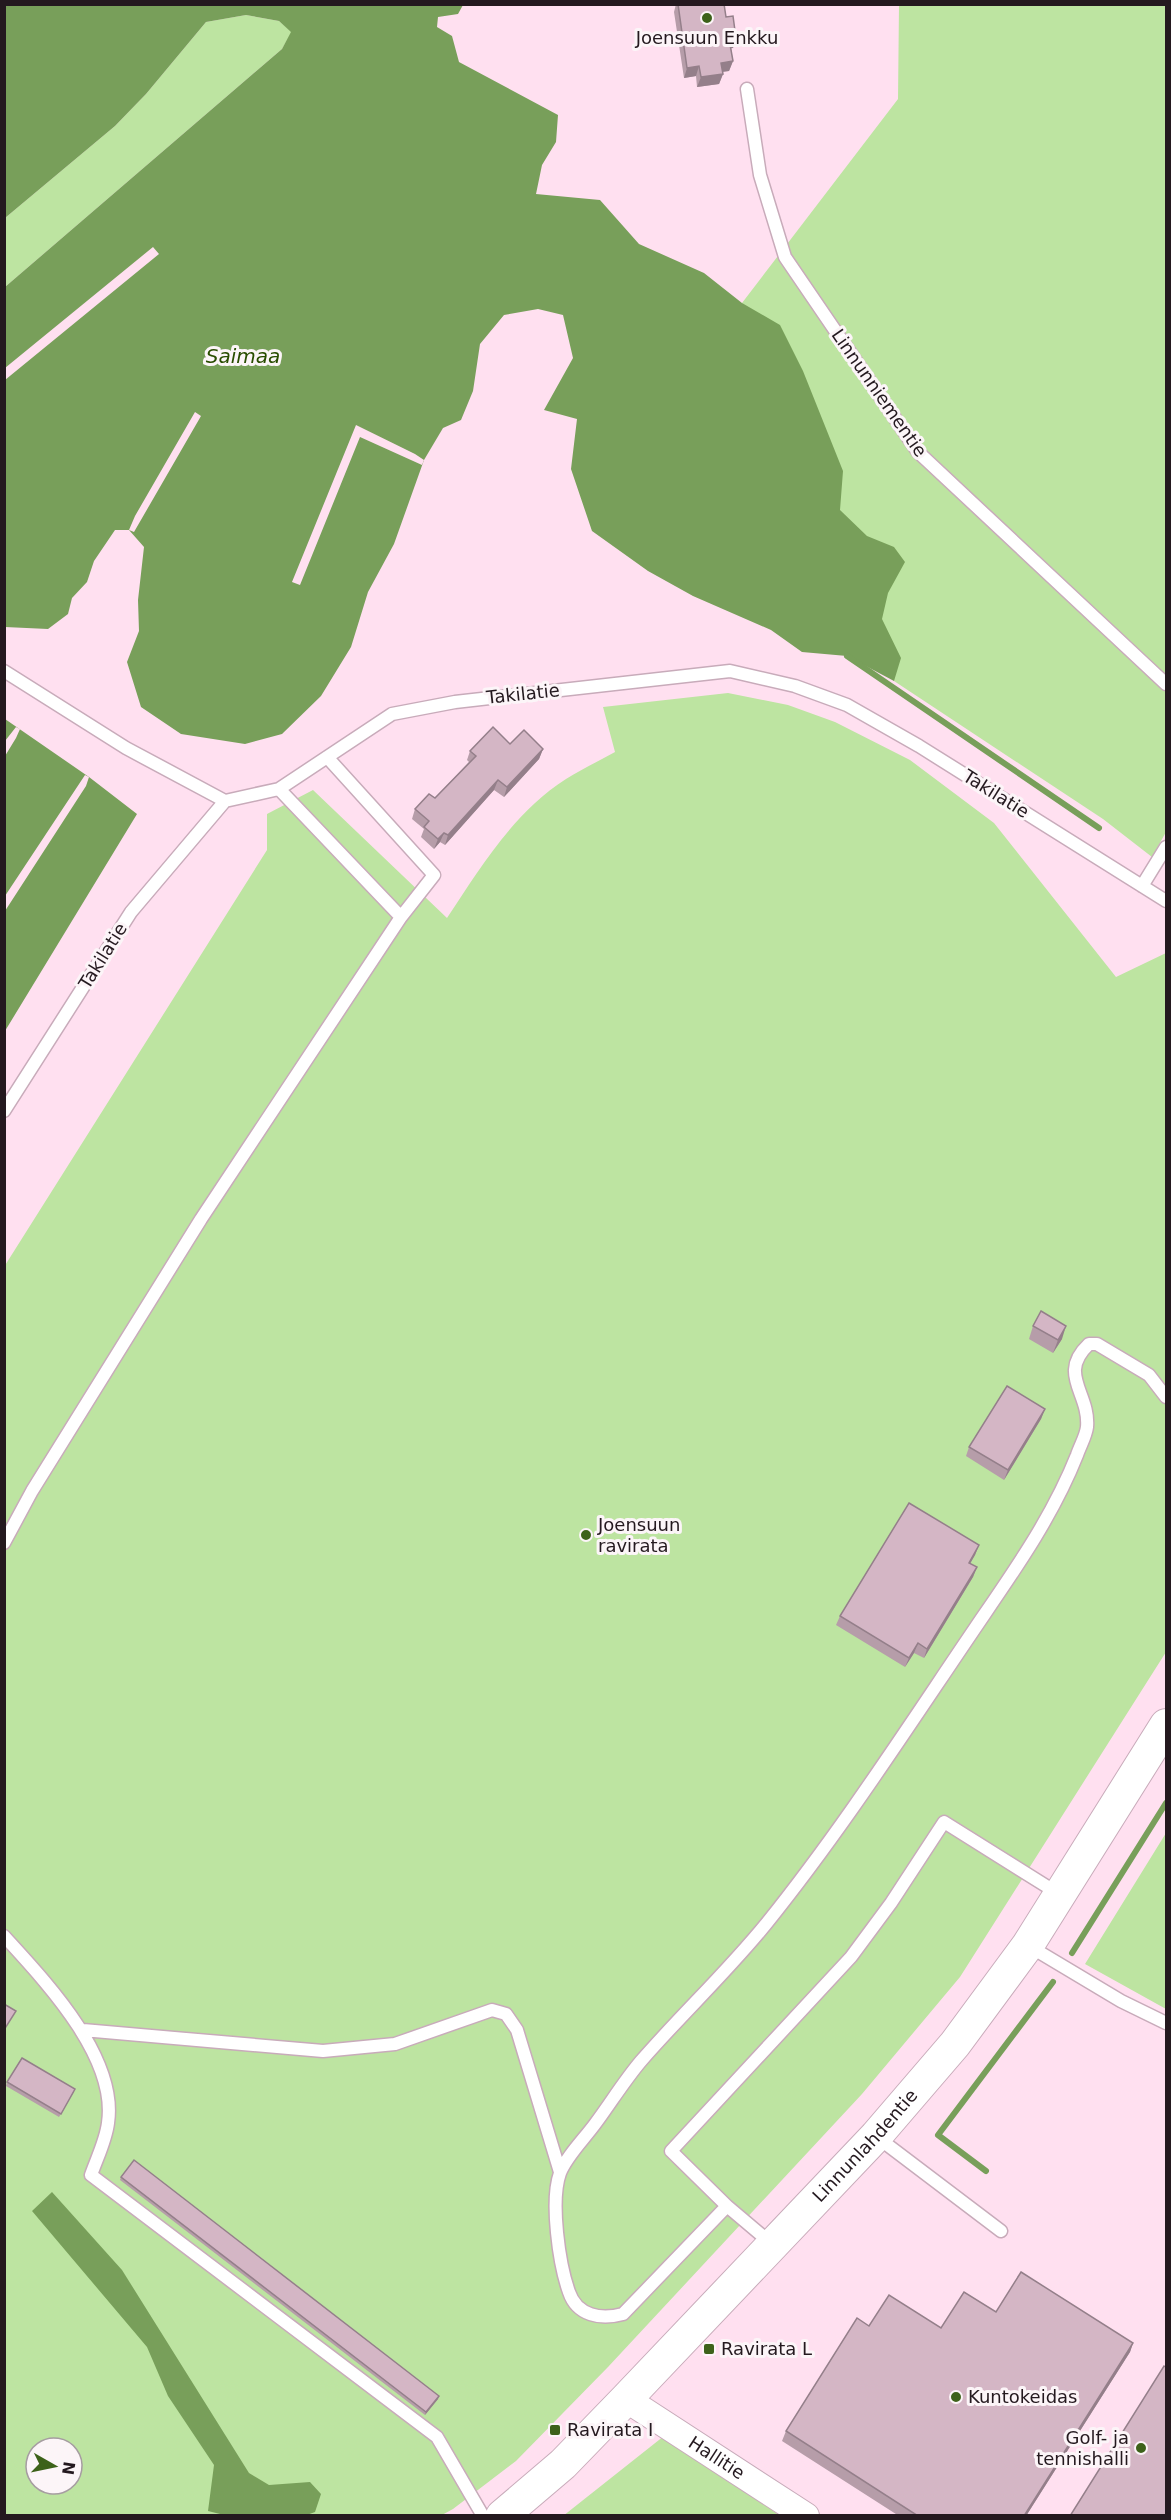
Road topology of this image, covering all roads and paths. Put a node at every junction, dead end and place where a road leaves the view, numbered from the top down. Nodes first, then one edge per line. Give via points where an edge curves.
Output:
1 (747, 89) dead end
2 (4, 670) edge
3 (1167, 684) edge
4 (327, 757) junction
5 (279, 789) junction
6 (225, 801) junction
7 (1167, 847) edge
8 (1142, 886) junction
9 (1167, 901) edge
10 (401, 917) junction
11 (4, 1111) edge
12 (1167, 1397) edge
13 (4, 1543) edge
14 (1167, 1725) edge
15 (1059, 1894) junction
16 (4, 1936) edge
17 (1028, 1945) junction
18 (1167, 2023) edge
19 (82, 2030) junction
20 (876, 2136) junction
21 (560, 2172) junction
22 (727, 2206) junction
23 (1001, 2231) dead end
24 (772, 2245) junction
25 (626, 2399) junction
26 (483, 2516) edge
27 (502, 2516) edge
28 (806, 2516) edge

1 - 3 lane, Linnunniementie via 760,175 785,257 918,452
2 - 6 lane via 126,748
4 - 5 lane, Takilatie
4 - 8 lane, Takilatie via 392,714 455,702 730,671 795,686 847,705
4 - 10 lane via 434,875
5 - 6 lane, Takilatie
5 - 10 lane
6 - 11 lane, Takilatie via 131,912
7 - 8 lane
8 - 9 lane, Takilatie
10 - 13 lane via 201,1219 32,1491
12 - 21 lane via 1149,1375 1097,1344 1089,1344 1078,1354 1074,1368 1085,1405 1087,1429 1062,1493 1008,1581 836,1836 763,1927 638,2064
14 - 15 street, Linnunlahdentie
15 - 17 street, Linnunlahdentie
15 - 22 lane via 944,1822 851,1957 671,2151
16 - 19 lane
17 - 18 lane via 1121,2001
17 - 20 street, Linnunlahdentie via 955,2044
19 - 21 lane via 323,2051 395,2044 492,2010 506,2014 517,2030
19 - 26 lane via 99,2068 108,2103 108,2123 91,2175 437,2438
20 - 23 lane
20 - 24 street, Linnunlahdentie
21 - 22 lane via 556,2197 558,2228 569,2294 578,2308 607,2318 623,2314 634,2304
22 - 24 lane
24 - 25 street, Linnunlahdentie
25 - 27 street, Linnunlahdentie via 563,2464
25 - 28 street, Hallitie

